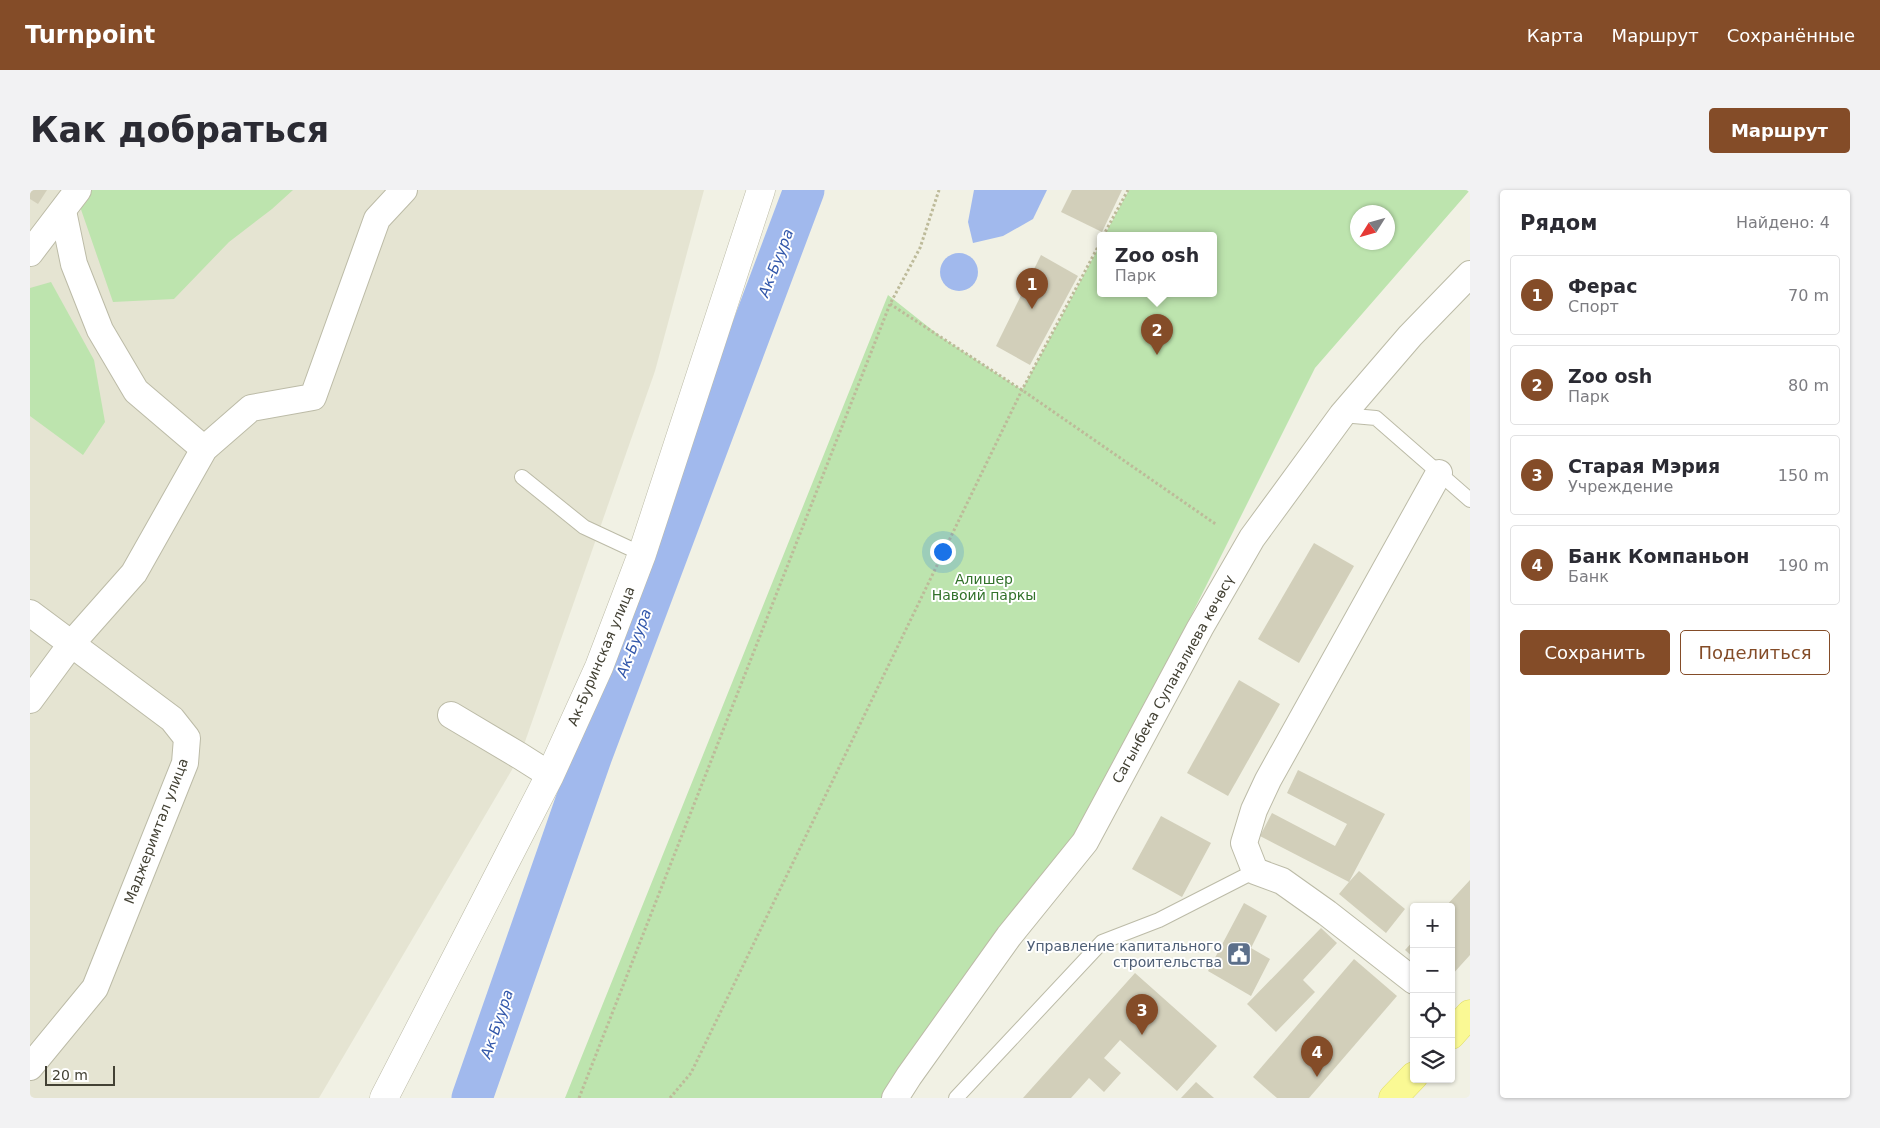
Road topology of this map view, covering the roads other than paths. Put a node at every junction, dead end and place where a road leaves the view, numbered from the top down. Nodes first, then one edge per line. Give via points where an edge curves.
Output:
1 (78, 190) edge
2 (404, 190) edge
3 (761, 190) edge
4 (63, 211) junction
5 (30, 253) edge
6 (1470, 274) edge
7 (1342, 415) junction
8 (204, 449) junction
9 (1439, 473) junction
10 (522, 477) dead end
11 (1470, 500) edge
12 (642, 554) junction
13 (30, 612) edge
14 (72, 643) junction
15 (30, 700) edge
16 (451, 715) dead end
17 (550, 775) junction
18 (1256, 871) junction
19 (1410, 978) edge
20 (30, 1067) edge
21 (1410, 1080) edge
22 (384, 1098) edge
23 (894, 1098) edge
24 (956, 1098) edge
25 (1393, 1098) edge

1 - 4 street
2 - 8 street via 377,219 313,397 251,408
3 - 12 street, Ак-Буринская улица
4 - 5 street
4 - 8 street via 74,264 100,330 136,391
6 - 7 street, Сагынбека Супаналиева көчөсү via 1410,336
7 - 9 lane via 1376,418
7 - 23 street, Сагынбека Супаналиева көчөсү via 1252,538 1181,662 1085,842 1010,936
8 - 14 street via 134,573
9 - 11 lane
9 - 18 street via 1254,810 1244,843
10 - 12 lane via 584,527
12 - 17 street, Ак-Буринская улица via 599,667
13 - 14 street, Маджеримтал улица
14 - 15 street
14 - 20 street, Маджеримтал улица via 172,718 188,738 185,763 95,988
16 - 17 street
17 - 22 street, Ак-Буринская улица
18 - 19 street via 1282,881
18 - 24 lane via 1159,920 1102,942
21 - 25 main road

